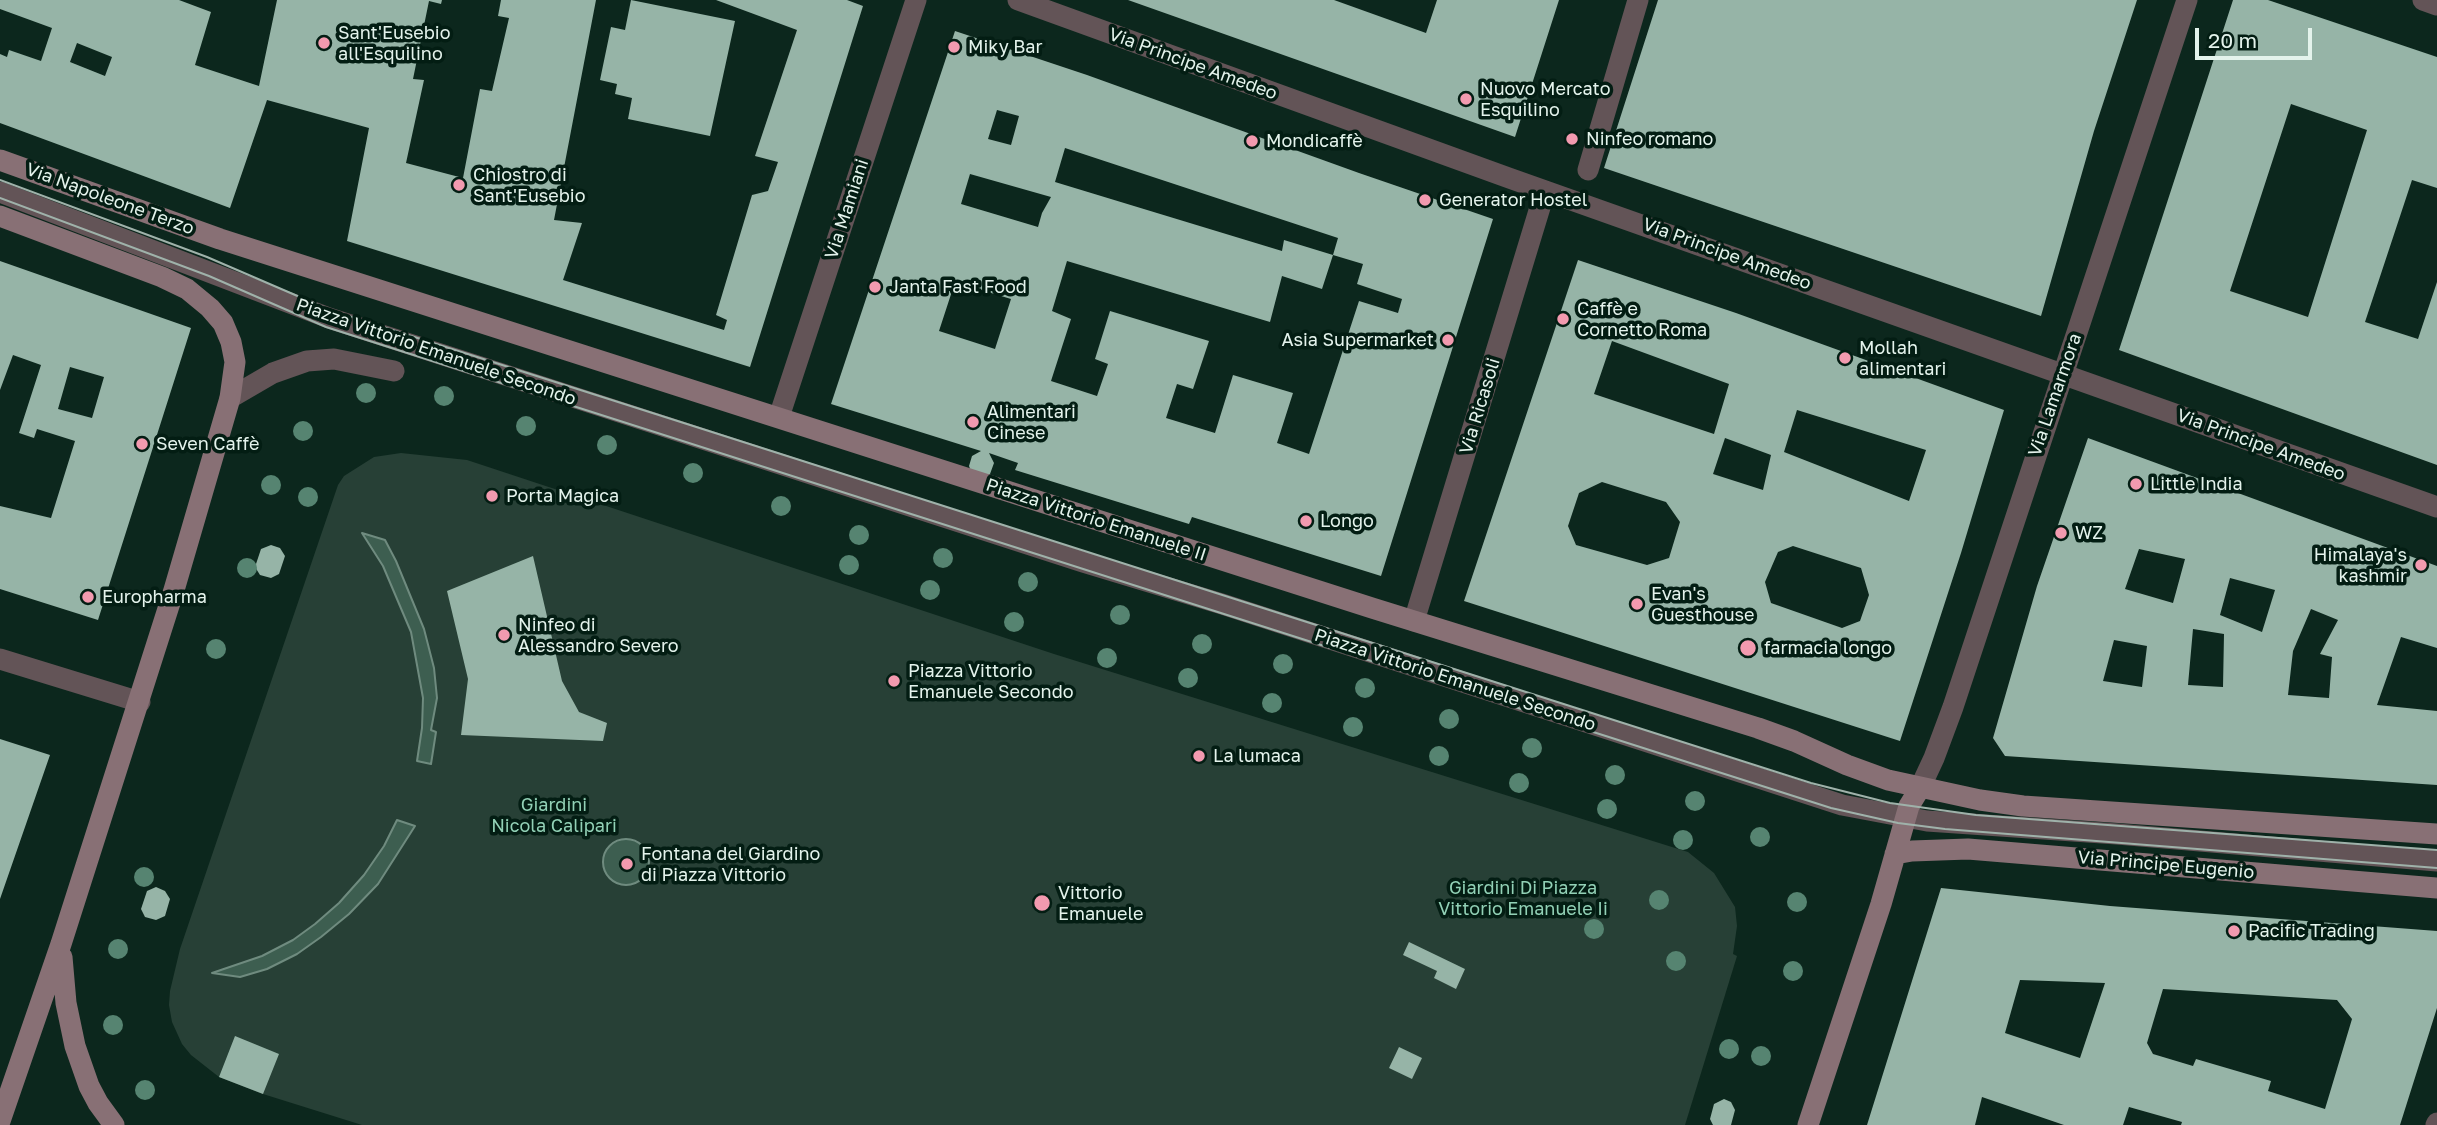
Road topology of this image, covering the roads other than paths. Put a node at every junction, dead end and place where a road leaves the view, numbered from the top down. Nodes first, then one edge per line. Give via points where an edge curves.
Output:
1 (916, 0) edge
2 (1018, 0) edge
3 (1638, 0) edge
4 (2187, 0) edge
5 (2423, 0) edge
6 (2437, 5) edge
7 (0, 160) edge
8 (1588, 170) dead end
9 (1545, 191) junction
10 (0, 192) edge
11 (0, 216) edge
12 (209, 272) joint
13 (394, 371) dead end
14 (2062, 375) junction
15 (230, 398) junction
16 (779, 417) junction
17 (2437, 507) edge
18 (1413, 621) junction
19 (0, 659) edge
20 (140, 702) junction
21 (1920, 788) junction
22 (1906, 818) junction
23 (2437, 834) edge
24 (1895, 854) junction
25 (2437, 861) edge
26 (2437, 888) edge
27 (61, 944) junction
28 (0, 1121) edge
29 (114, 1125) edge
30 (1808, 1125) edge

1 - 16 street, Via Mamiani
2 - 9 street, Via Principe Amedeo
3 - 8 street
4 - 14 street, Via Lamarmora
5 - 6 street
7 - 16 street, Via Napoleone Terzo via 220,239
9 - 14 street, Via Principe Amedeo
9 - 18 street, Via Ricasoli
10 - 12 street, Via Napoleone Terzo
11 - 15 street via 162,277 200,299 218,316 231,342 235,373
12 - 22 street, Piazza Vittorio Emanuele Secondo via 354,327 1083,562 1842,805
13 - 15 street via 334,359 307,361 273,373
14 - 17 street, Via Principe Amedeo
14 - 21 street, Via Lamarmora via 1953,707
15 - 20 street
16 - 18 street, Piazza Vittorio Emanuele II
18 - 21 street via 1767,731 1867,773
19 - 20 street
20 - 27 street
21 - 22 street
21 - 23 street via 2023,806
22 - 24 street
22 - 25 street, Via Principe Eugenio
24 - 26 street, Via Principe Eugenio via 1968,849
24 - 30 street
27 - 28 street
27 - 29 street via 75,1046 89,1086

